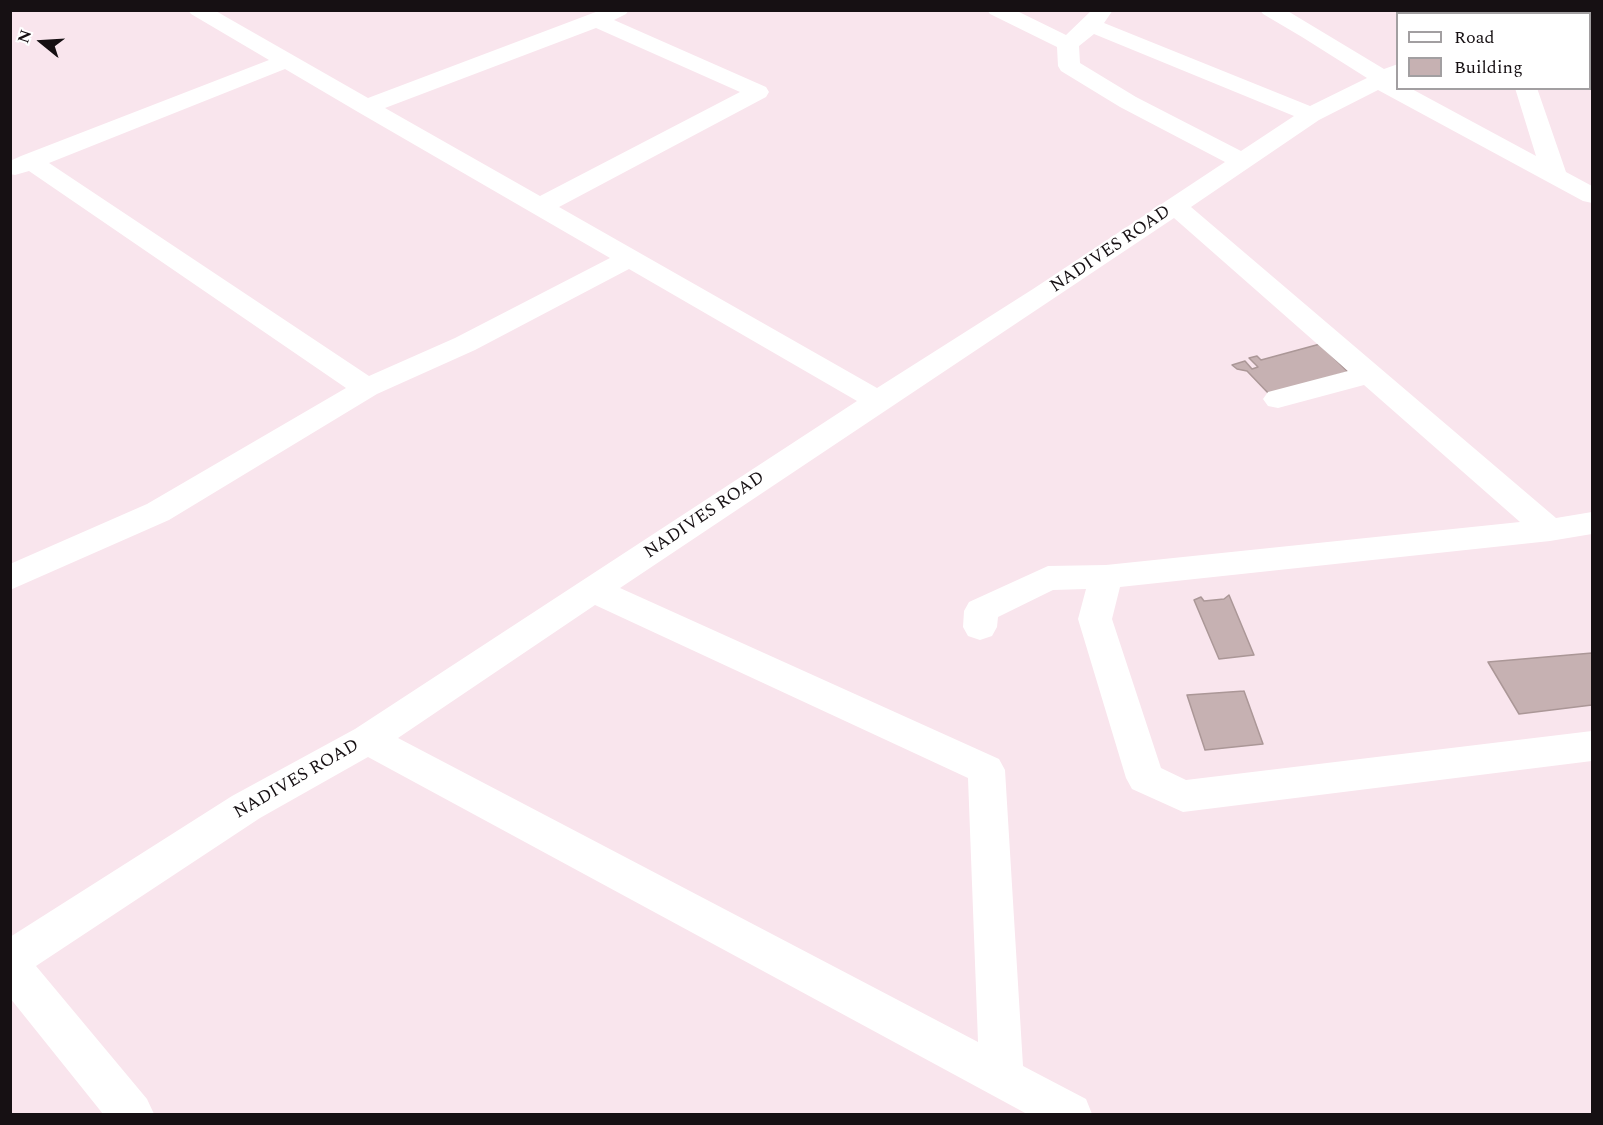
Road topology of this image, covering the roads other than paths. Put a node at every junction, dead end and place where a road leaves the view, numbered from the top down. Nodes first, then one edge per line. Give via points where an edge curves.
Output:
1 (198, 10) edge
2 (619, 10) edge
3 (997, 10) edge
4 (1270, 10) edge
5 (1097, 18) edge
6 (597, 20) junction
7 (1068, 44) junction
8 (285, 61) junction
9 (1387, 77) edge
10 (1409, 90) edge
11 (1527, 90) edge
12 (366, 106) junction
13 (1311, 115) junction
14 (1244, 162) junction
15 (20, 165) edge
16 (1556, 176) junction
17 (1593, 196) edge
18 (542, 206) junction
19 (1176, 207) junction
20 (628, 260) junction
21 (1369, 374) junction
22 (367, 388) junction
23 (1278, 399) dead end
24 (878, 401) junction
25 (1593, 524) edge
26 (1550, 531) junction
27 (1106, 577) junction
28 (10, 578) edge
29 (593, 590) junction
30 (980, 627) dead end
31 (368, 739) junction
32 (1593, 746) edge
33 (10, 960) edge
34 (10, 966) edge
35 (1002, 1079) junction
36 (131, 1114) edge
37 (1070, 1114) edge

1 - 8 street
2 - 6 street
3 - 7 street
4 - 9 street
5 - 7 street
5 - 13 street
6 - 12 street
6 - 18 street via 758,92
7 - 14 street via 1069,66 1128,102
8 - 12 street
8 - 15 street
9 - 13 street, NADIVES ROAD
10 - 16 street
11 - 16 street
12 - 18 street
13 - 14 street, NADIVES ROAD
14 - 19 street, NADIVES ROAD
15 - 22 street
16 - 17 street
18 - 20 street
19 - 21 street
19 - 24 street, NADIVES ROAD
20 - 22 street via 465,344
20 - 24 street
21 - 23 street
21 - 26 street
22 - 28 street via 158,512
24 - 29 street, NADIVES ROAD
25 - 26 street
26 - 27 street
27 - 30 street via 1048,578 981,611
27 - 32 street via 1095,619 1145,778 1183,796
29 - 31 street, NADIVES ROAD
29 - 35 street via 986,770
31 - 33 street, NADIVES ROAD via 246,807
31 - 35 street
34 - 36 street
35 - 37 street

